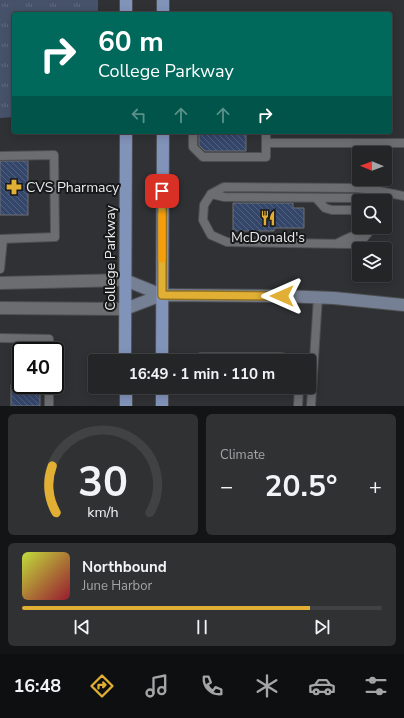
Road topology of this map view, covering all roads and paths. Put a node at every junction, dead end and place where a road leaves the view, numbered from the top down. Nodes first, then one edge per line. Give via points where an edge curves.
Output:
1 (126, 0) edge
2 (163, 0) edge
3 (126, 12) edge
4 (163, 12) edge
5 (126, 134) edge
6 (162, 134) edge
7 (193, 134) edge
8 (266, 134) edge
9 (266, 143) junction
10 (404, 143) edge
11 (0, 156) edge
12 (374, 190) junction
13 (211, 194) junction
14 (374, 194) edge
15 (404, 196) edge
16 (316, 198) junction
17 (352, 198) edge
18 (352, 210) edge
19 (358, 234) edge
20 (367, 234) edge
21 (2, 239) edge
22 (338, 244) junction
23 (0, 269) edge
24 (125, 280) junction
25 (0, 283) edge
26 (162, 295) junction
27 (318, 298) junction
28 (404, 305) edge
29 (0, 308) edge
30 (125, 308) junction
31 (0, 338) edge
32 (49, 342) edge
33 (126, 354) edge
34 (162, 354) edge
35 (49, 394) edge
36 (126, 394) edge
37 (162, 394) edge
38 (299, 394) edge
39 (49, 406) edge
40 (126, 406) edge
41 (162, 406) edge
42 (298, 406) edge
43 (311, 406) edge

1 - 3 main road
2 - 4 main road
5 - 24 main road, College Parkway
6 - 26 main road
7 - 9 lane via 193,147 203,158 266,157
8 - 9 lane
9 - 10 lane
11 - 21 lane via 54,155 55,237
12 - 13 lane via 224,187
12 - 14 lane
12 - 15 lane
13 - 16 lane via 224,197
13 - 22 lane via 204,205 203,220 211,236 227,242
16 - 17 lane
16 - 18 lane via 325,208
19 - 22 lane
20 - 22 lane via 363,239 350,244
21 - 23 lane
24 - 25 street
24 - 26 street
24 - 30 main road, College Parkway
26 - 27 street
26 - 30 street
26 - 34 main road
27 - 28 street
27 - 43 lane
29 - 30 street
30 - 33 main road, College Parkway
31 - 32 lane via 49,339
35 - 39 lane
36 - 40 main road
37 - 41 main road
38 - 42 lane

